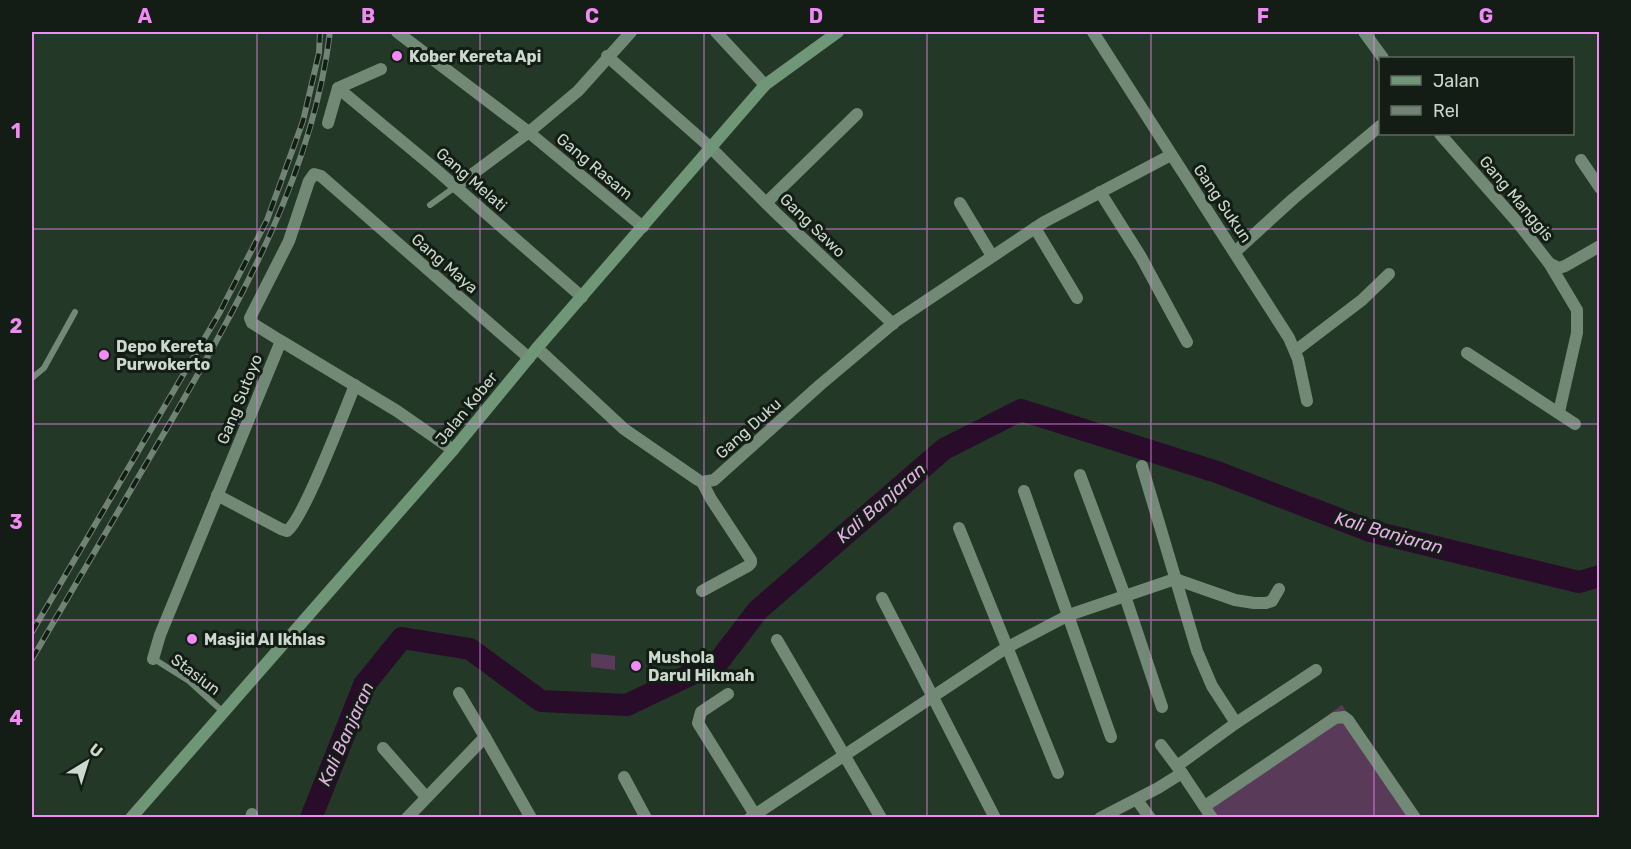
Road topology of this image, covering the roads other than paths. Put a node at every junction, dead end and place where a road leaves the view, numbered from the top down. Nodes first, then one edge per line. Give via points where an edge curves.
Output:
1 (631, 32) edge
2 (716, 32) edge
3 (837, 32) edge
4 (1093, 32) edge
5 (1364, 32) edge
6 (402, 33) edge
7 (607, 56) junction
8 (1382, 57) edge
9 (381, 69) dead end
10 (765, 85) junction
11 (338, 88) junction
12 (857, 114) dead end
13 (328, 123) dead end
14 (1379, 127) edge
15 (525, 130) junction
16 (1441, 135) edge
17 (711, 148) junction
18 (1171, 155) junction
19 (1581, 160) dead end
20 (455, 187) junction
21 (1599, 188) edge
22 (1100, 192) junction
23 (766, 203) junction
24 (960, 203) dead end
25 (430, 205) dead end
26 (642, 227) junction
27 (1035, 228) junction
28 (1599, 246) edge
29 (1236, 251) junction
30 (992, 256) junction
31 (1547, 260) junction
32 (1389, 274) dead end
33 (582, 297) junction
34 (1077, 298) dead end
35 (75, 312) dead end
36 (893, 324) junction
37 (281, 341) junction
38 (1187, 342) dead end
39 (1295, 351) junction
40 (533, 353) junction
41 (1467, 353) dead end
42 (32, 378) edge
43 (355, 385) junction
44 (1307, 401) dead end
45 (1559, 412) junction
46 (1575, 424) dead end
47 (453, 450) junction
48 (1142, 466) dead end
49 (1080, 475) dead end
50 (702, 482) junction
51 (1024, 491) dead end
52 (217, 495) junction
53 (959, 528) dead end
54 (1175, 579) junction
55 (1279, 589) dead end
56 (702, 591) dead end
57 (1125, 596) junction
58 (882, 598) dead end
59 (1069, 615) junction
60 (777, 640) dead end
61 (1006, 648) junction
62 (153, 659) joint
63 (1316, 670) dead end
64 (459, 693) dead end
65 (728, 694) dead end
66 (933, 697) junction
67 (1162, 707) dead end
68 (222, 711) junction
69 (1236, 723) junction
70 (484, 737) junction
71 (1112, 737) dead end
72 (1161, 745) dead end
73 (383, 748) dead end
74 (843, 755) junction
75 (1180, 769) junction
76 (1058, 773) dead end
77 (624, 777) dead end
78 (426, 797) junction
79 (1137, 800) junction
80 (1204, 806) junction
81 (754, 816) edge
82 (131, 818) edge
83 (407, 818) edge
84 (531, 818) edge
85 (646, 818) edge
86 (881, 818) edge
87 (995, 818) edge
88 (1100, 818) edge
89 (1150, 818) edge
90 (1212, 818) edge
91 (1415, 818) edge

1 - 7 street
2 - 10 street
3 - 10 street, Jalan Kober
4 - 18 street, Gang Sukun
5 - 8 street
6 - 15 street, Gang Rasam
7 - 15 street via 578,91
7 - 17 street, Gang Sawo
9 - 11 street
10 - 17 street, Jalan Kober
11 - 13 street
11 - 20 street, Gang Melati
12 - 23 street
14 - 29 street
15 - 20 street
15 - 26 street, Gang Rasam
16 - 31 street, Gang Manggis
17 - 23 street, Gang Sawo
17 - 26 street, Jalan Kober
18 - 22 street, Gang Duku
18 - 29 street, Gang Sukun
19 - 21 street
20 - 25 lane
20 - 33 street, Gang Melati
22 - 27 street, Gang Duku
22 - 38 street
23 - 36 street, Gang Sawo
24 - 30 street
26 - 33 street, Jalan Kober
27 - 30 street, Gang Duku
27 - 34 street
28 - 31 street via 1559,268
29 - 39 street, Gang Sukun
30 - 36 street, Gang Duku
31 - 45 street, Gang Manggis via 1577,310 1577,333
32 - 39 street via 1362,300
33 - 40 street, Jalan Kober
35 - 42 lane via 44,368
36 - 50 street, Gang Duku via 726,471 714,480
37 - 40 street, Gang Maya via 250,318 289,241 314,174
37 - 43 street, Gang Sutoyo
37 - 52 street, Gang Sutoyo
39 - 44 street, Gang Sukun
40 - 47 street, Jalan Kober
40 - 50 street via 624,429
41 - 45 street
43 - 47 street, Gang Sutoyo
43 - 52 street via 309,495 288,531
45 - 46 street
47 - 68 street, Jalan Kober
48 - 54 street
49 - 57 street
50 - 56 street via 751,563
51 - 59 street
52 - 62 street, Gang Sutoyo
53 - 61 street
54 - 55 street via 1254,603 1272,601
54 - 57 street
54 - 69 street via 1197,651 1212,686
57 - 59 street
57 - 67 street
58 - 66 street
59 - 61 street
59 - 71 street
60 - 74 street
61 - 66 street
61 - 76 street
62 - 68 lane, Stasiun via 189,681
63 - 69 street
64 - 70 street
65 - 81 street via 701,712 698,723
66 - 74 street
66 - 87 street
68 - 82 street, Jalan Kober
69 - 75 street
70 - 78 street
70 - 84 street
72 - 75 street
73 - 78 street
74 - 81 street
74 - 86 street
75 - 79 street
75 - 80 street
77 - 85 street
78 - 83 street
79 - 88 street
79 - 89 street
80 - 90 street
80 - 91 street via 1335,718 1344,717

